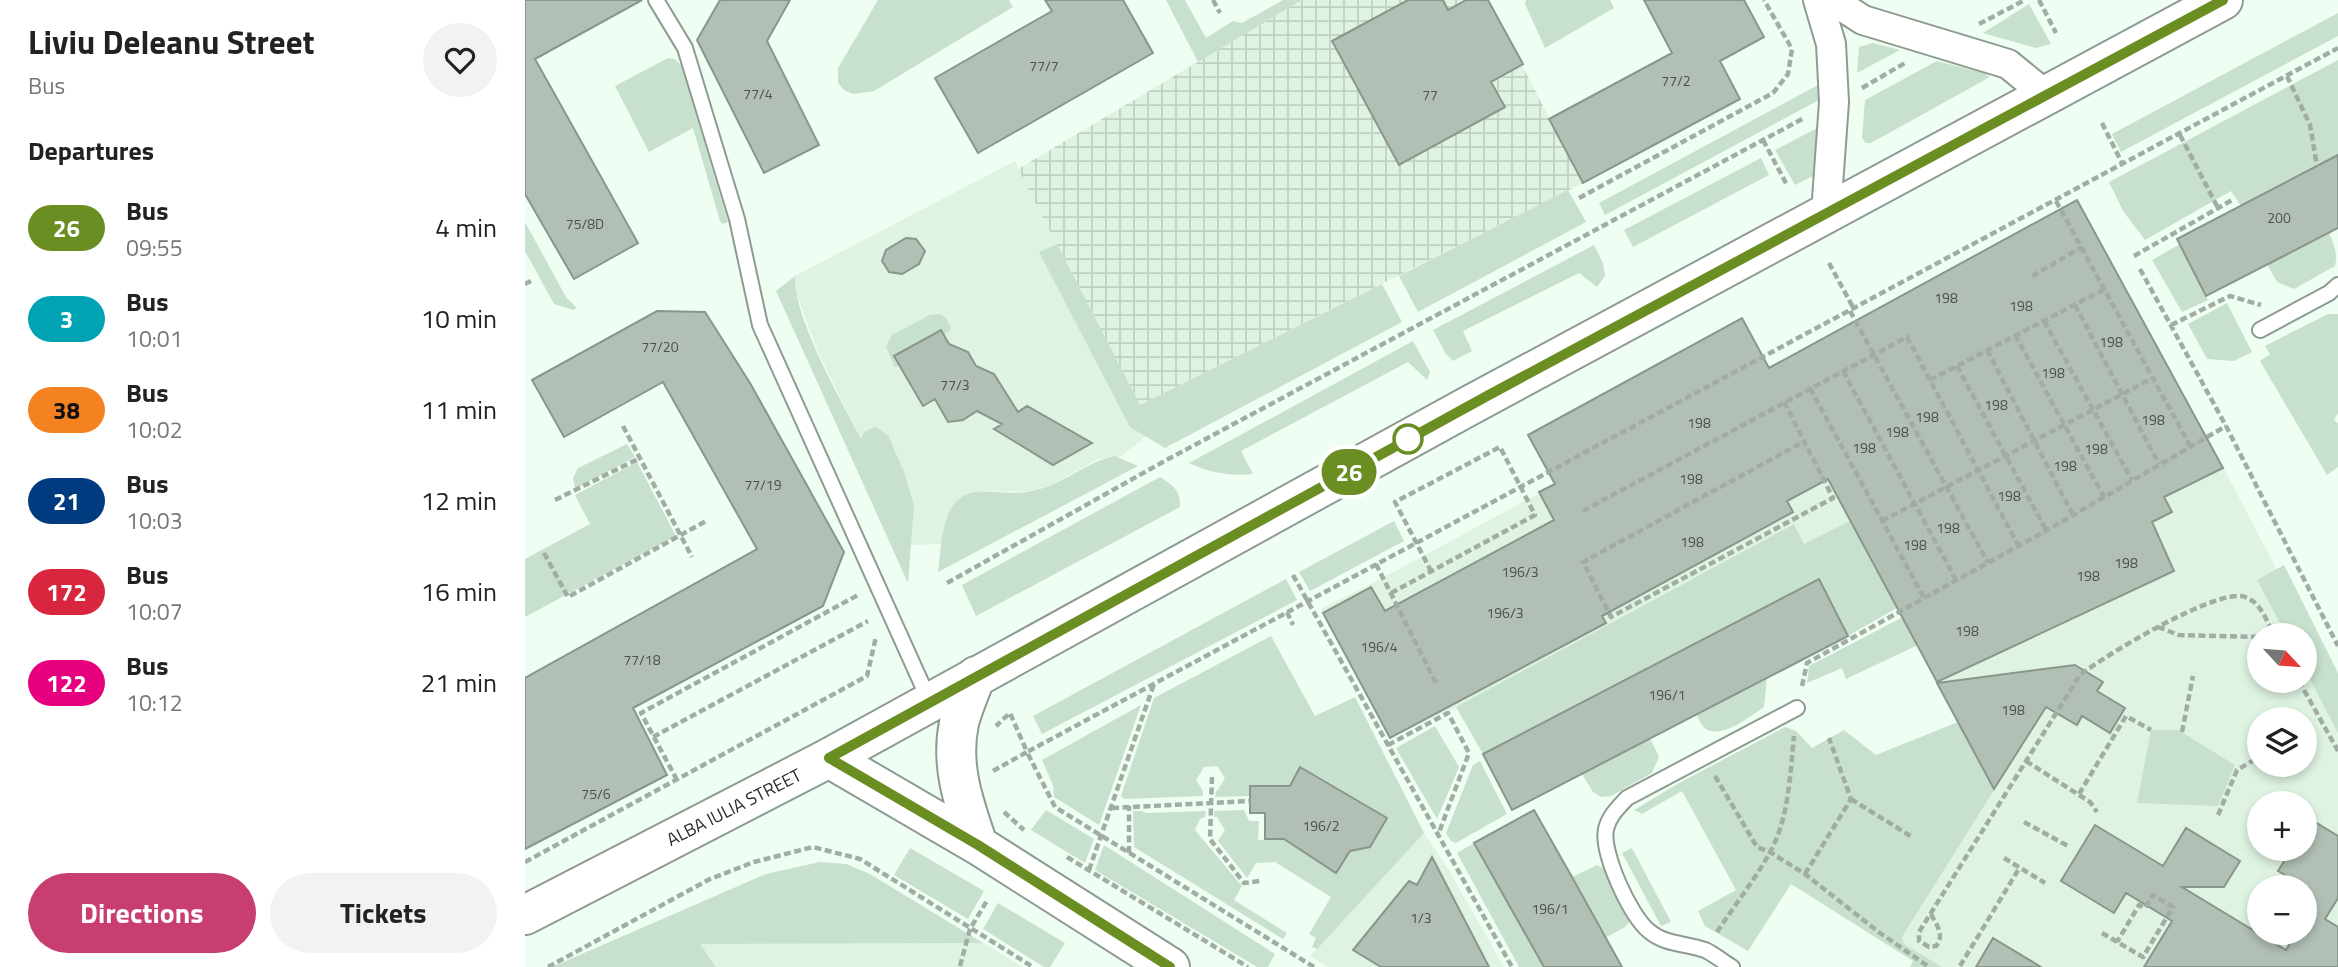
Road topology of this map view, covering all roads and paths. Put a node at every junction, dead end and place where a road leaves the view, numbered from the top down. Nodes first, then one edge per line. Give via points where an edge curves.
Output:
1 (656, 0) edge
2 (1213, 0) edge
3 (1764, 0) edge
4 (1818, 0) edge
5 (1832, 0) edge
6 (2025, 0) edge
7 (2039, 0) edge
8 (2223, 0) edge
9 (1220, 13) dead end
10 (1978, 24) dead end
11 (2056, 33) dead end
12 (2338, 48) edge
13 (1913, 58) dead end
14 (2287, 76) junction
15 (1862, 88) dead end
16 (2046, 95) junction
17 (1814, 113) dead end
18 (2102, 123) dead end
19 (2180, 135) junction
20 (1763, 140) junction
21 (2123, 165) junction
22 (2318, 166) dead end
23 (1787, 185) dead end
24 (1579, 198) dead end
25 (2234, 199) dead end
26 (2056, 201) junction
27 (2218, 208) junction
28 (1826, 213) junction
29 (2082, 247) junction
30 (2134, 256) dead end
31 (1829, 264) dead end
32 (2140, 269) dead end
33 (2032, 276) dead end
34 (531, 281) dead end
35 (525, 285) edge
36 (2105, 289) junction
37 (2335, 292) edge
38 (2075, 304) junction
39 (1852, 310) junction
40 (2291, 313) junction
41 (2044, 321) junction
42 (2171, 325) junction
43 (2260, 330) dead end
44 (2015, 335) junction
45 (1987, 351) junction
46 (1873, 354) junction
47 (1957, 366) junction
48 (1843, 371) junction
49 (2153, 378) junction
50 (1930, 380) junction
51 (1811, 388) junction
52 (2122, 395) junction
53 (1784, 402) junction
54 (2093, 410) junction
55 (2064, 425) junction
56 (623, 426) dead end
57 (2226, 426) junction
58 (1805, 441) junction
59 (2034, 441) junction
60 (2190, 446) junction
61 (2005, 456) junction
62 (640, 458) junction
63 (2159, 464) junction
64 (1978, 471) junction
65 (2132, 480) junction
66 (1521, 487) junction
67 (1947, 488) junction
68 (2104, 497) junction
69 (555, 500) dead end
70 (1915, 503) junction
71 (1583, 510) dead end
72 (2073, 515) junction
73 (708, 520) dead end
74 (1882, 521) junction
75 (2046, 530) junction
76 (681, 535) junction
77 (1416, 543) junction
78 (2018, 545) junction
79 (544, 553) dead end
80 (692, 557) dead end
81 (1988, 563) junction
82 (1376, 564) junction
83 (1431, 571) junction
84 (1293, 575) dead end
85 (1957, 580) junction
86 (947, 583) dead end
87 (868, 590) dead end
88 (1391, 593) junction
89 (1924, 598) junction
90 (1307, 601) junction
91 (1287, 612) junction
92 (870, 620) dead end
93 (2267, 623) edge
94 (1293, 625) dead end
95 (879, 626) dead end
96 (2158, 627) junction
97 (2335, 634) edge
98 (2247, 637) edge
99 (2338, 646) edge
100 (976, 676) junction
101 (2193, 676) dead end
102 (1436, 682) dead end
103 (1154, 683) junction
104 (2306, 693) edge
105 (929, 701) junction
106 (1797, 708) junction
107 (993, 729) dead end
108 (2151, 730) dead end
109 (2182, 732) dead end
110 (653, 737) junction
111 (1829, 738) dead end
112 (1388, 745) junction
113 (2338, 751) edge
114 (1027, 752) junction
115 (1705, 757) junction
116 (829, 758) junction
117 (2026, 761) junction
118 (2247, 764) edge
119 (984, 776) dead end
120 (1212, 777) dead end
121 (677, 780) junction
122 (2079, 794) junction
123 (1851, 799) junction
124 (1250, 801) dead end
125 (1211, 803) junction
126 (998, 804) dead end
127 (1129, 806) junction
128 (1112, 807) junction
129 (2097, 812) dead end
130 (2218, 815) dead end
131 (2024, 822) dead end
132 (1027, 833) dead end
133 (1438, 835) junction
134 (1101, 836) junction
135 (1912, 837) dead end
136 (978, 845) junction
137 (2068, 846) dead end
138 (1058, 851) dead end
139 (1770, 852) junction
140 (1129, 853) junction
141 (2004, 858) dead end
142 (525, 862) edge
143 (2019, 867) junction
144 (1089, 870) junction
145 (1805, 874) junction
146 (1260, 881) dead end
147 (2045, 883) dead end
148 (988, 899) dead end
149 (1931, 914) junction
150 (525, 915) edge
151 (970, 929) junction
152 (2102, 933) dead end
153 (2117, 942) junction
154 (1705, 950) junction
155 (960, 966) edge
156 (548, 967) edge
157 (1033, 967) edge
158 (1170, 967) edge
159 (1248, 967) edge
160 (1314, 967) edge
161 (1512, 967) edge
162 (1733, 967) edge
163 (1929, 967) edge
164 (1960, 967) edge

1 - 105 lane via 685,48 737,219 761,325
2 - 9 path
3 - 24 path via 1792,49 1788,74 1773,93
4 - 28 street via 1831,44 1834,102
5 - 16 street via 1863,20 2008,64
6 - 10 path
7 - 11 path
8 - 16 main road, ALBA IULIA STREET
12 - 14 path
13 - 15 path
14 - 19 path
14 - 22 path via 2310,125
16 - 28 main road, ALBA IULIA STREET
17 - 20 path
18 - 21 path
19 - 21 path
19 - 27 path
20 - 23 path
20 - 86 path
21 - 26 path
25 - 27 path
26 - 29 path
26 - 39 path
27 - 30 path
28 - 100 main road, ALBA IULIA STREET
29 - 33 path
29 - 36 path
31 - 39 path
32 - 42 path
34 - 35 path
36 - 38 path
36 - 49 path
37 - 40 lane
38 - 41 path
38 - 52 path
39 - 46 path
39 - 66 path
40 - 42 path via 2230,296
40 - 43 lane
41 - 44 path
41 - 54 path
42 - 57 path
44 - 45 path
44 - 55 path
45 - 47 path
45 - 59 path
46 - 48 path
46 - 50 path via 1907,337
46 - 67 path
47 - 50 path
47 - 61 path
48 - 51 path
48 - 70 path
49 - 52 path
49 - 60 path
50 - 64 path
51 - 53 path
51 - 74 path
52 - 54 path
52 - 63 path
53 - 58 path
53 - 71 path
54 - 55 path
54 - 65 path
55 - 59 path
55 - 68 path
56 - 62 path
57 - 60 path
57 - 97 path
58 - 58 path via 1583,562 1611,617 1833,498
59 - 61 path
59 - 72 path
60 - 63 path
61 - 64 path
61 - 75 path
62 - 69 path
62 - 76 path
63 - 65 path
64 - 67 path
64 - 78 path
65 - 68 path
66 - 77 path
66 - 77 path via 1500,447 1395,502
66 - 83 path via 1535,515
67 - 70 path
67 - 81 path
68 - 72 path
70 - 74 path
70 - 85 path
72 - 75 path
73 - 76 path
74 - 89 path
75 - 78 path
76 - 79 path via 568,597
76 - 80 path
77 - 82 path
77 - 83 path
78 - 81 path
81 - 85 path
82 - 88 path
82 - 90 path
83 - 88 path
84 - 90 path
85 - 89 path
87 - 110 path via 641,713
88 - 102 path
89 - 106 path via 1807,663
90 - 91 path
90 - 112 path
91 - 94 path
91 - 103 path
92 - 110 path
93 - 96 path via 2256,603 2234,595
95 - 121 path via 867,676
96 - 98 path via 2179,635
96 - 117 path via 2080,675
97 - 99 path
100 - 105 main road, ALBA IULIA STREET
100 - 136 main road via 960,721 955,755 958,787
101 - 109 path
103 - 114 path
103 - 128 path
104 - 113 path
105 - 116 main road, ALBA IULIA STREET
106 - 115 lane
106 - 139 path via 1789,785
107 - 114 path via 1010,713
108 - 122 path via 2126,716
110 - 121 path
111 - 123 path
112 - 133 path
112 - 133 path via 1448,713 1469,753
114 - 119 path
114 - 134 path via 1055,807
115 - 139 path via 1747,833 1757,847
115 - 154 lane via 1627,798 1612,814 1604,842 1614,873 1641,923 1661,939
116 - 136 main road
116 - 150 main road, ALBA IULIA STREET
117 - 122 path
117 - 149 path
118 - 130 path via 2237,770
120 - 125 path
121 - 142 path
122 - 129 path
123 - 135 path
123 - 145 path
124 - 125 path
125 - 127 path
125 - 146 path via 1210,839 1244,883
126 - 132 path
127 - 128 path
127 - 140 path
128 - 134 path
131 - 137 path
133 - 161 path
134 - 140 path
134 - 144 path
136 - 158 main road
138 - 144 path
139 - 145 path
139 - 154 path
140 - 160 path
141 - 143 path
143 - 147 path
143 - 164 path
144 - 159 path
145 - 163 path
148 - 151 path
149 - 149 path via 1941,933 1936,946 1929,947 1919,941 1919,932
151 - 155 path
151 - 156 path via 860,859 813,847 709,879
151 - 157 path
152 - 153 path
153 - 153 path via 2139,905 2145,908 2153,895 2173,907 2143,957
154 - 162 lane

